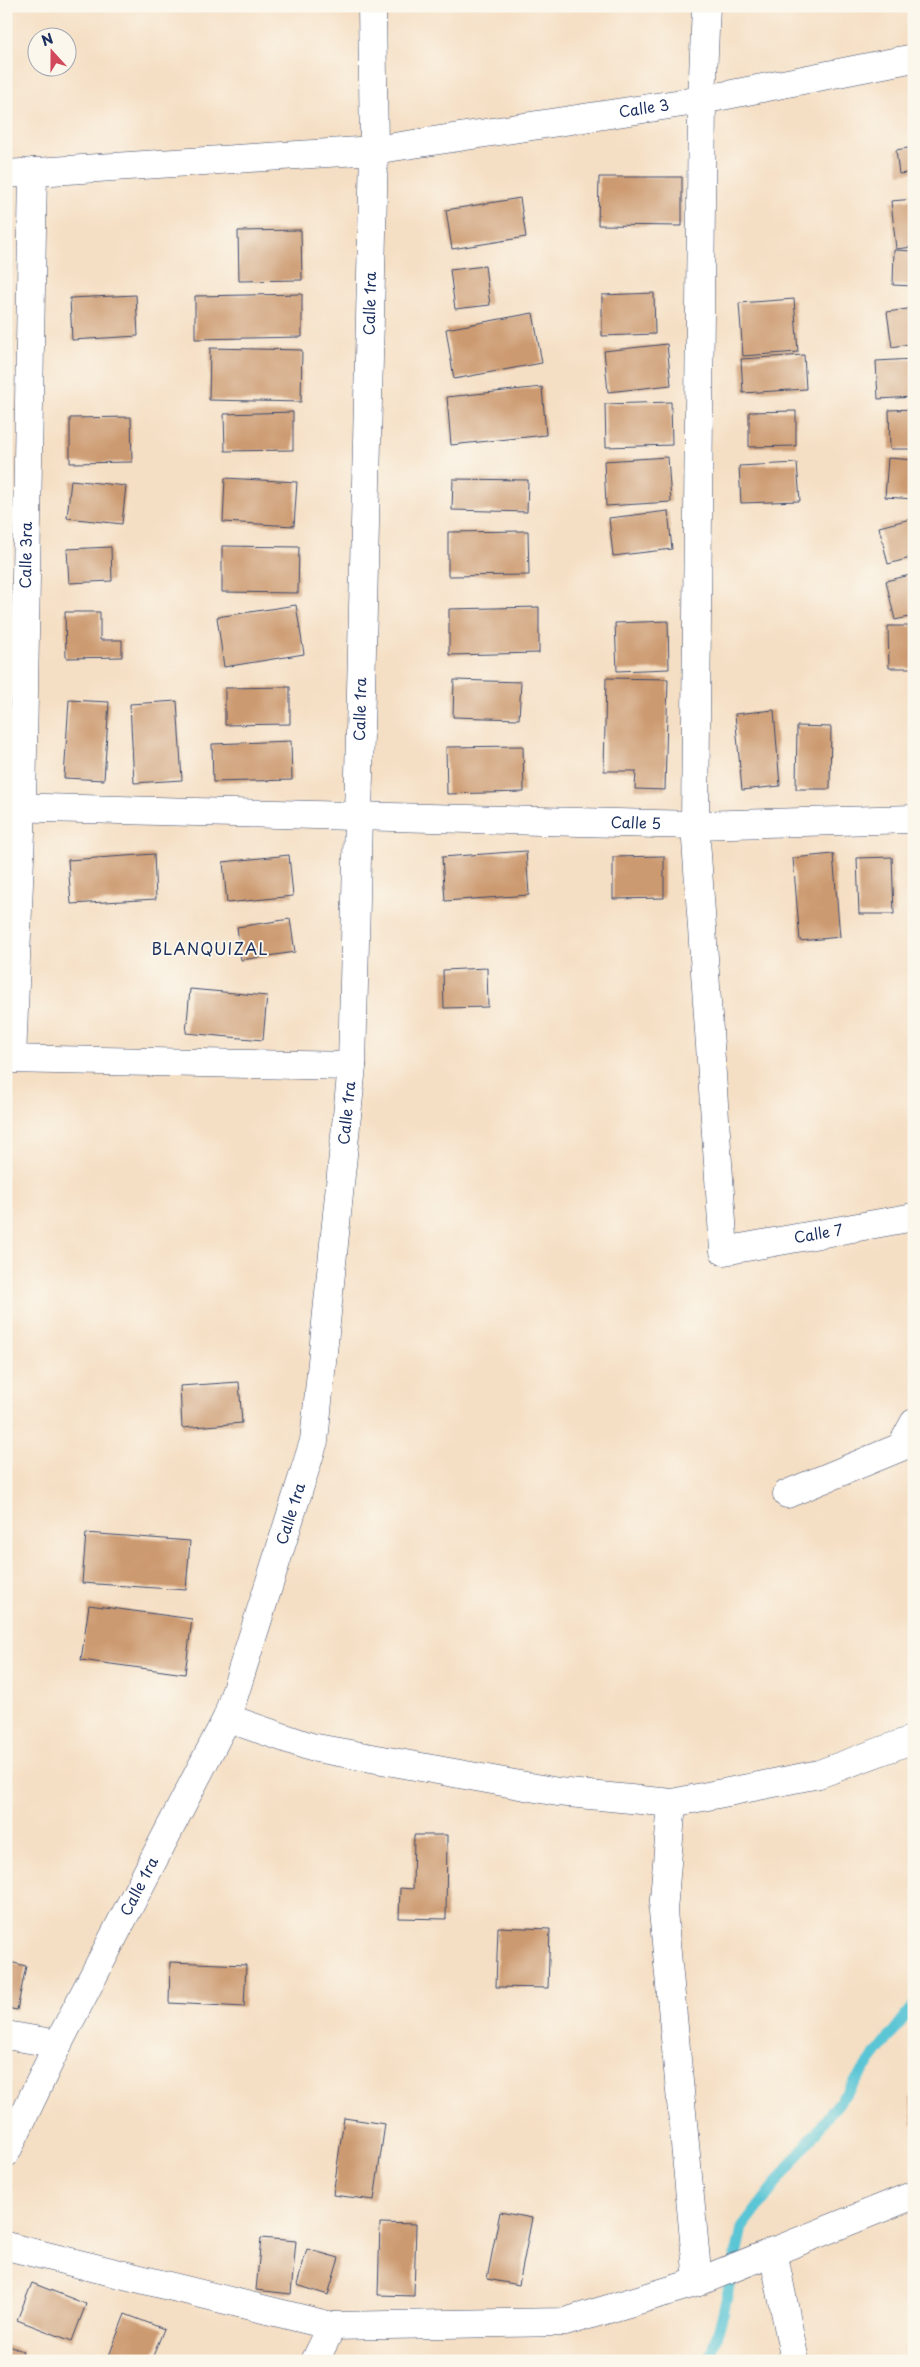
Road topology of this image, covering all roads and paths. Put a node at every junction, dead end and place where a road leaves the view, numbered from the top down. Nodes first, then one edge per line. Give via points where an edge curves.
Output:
1 (372, 6) edge
2 (706, 6) edge
3 (914, 58) edge
4 (702, 100) junction
5 (374, 150) junction
6 (33, 172) junction
7 (6, 174) edge
8 (14, 807) edge
9 (358, 816) junction
10 (914, 819) edge
11 (694, 825) junction
12 (9, 1059) edge
13 (352, 1066) junction
14 (914, 1217) edge
15 (914, 1423) edge
16 (787, 1494) dead end
17 (227, 1718) junction
18 (914, 1739) edge
19 (672, 1803) junction
20 (6, 2035) edge
21 (58, 2044) junction
22 (6, 2154) edge
23 (914, 2195) edge
24 (6, 2246) edge
25 (773, 2251) junction
26 (698, 2282) junction
27 (332, 2326) junction
28 (316, 2361) edge
29 (796, 2361) edge

1 - 5 street, Calle 1ra
2 - 4 street
3 - 4 street, Calle 3
4 - 5 street, Calle 3
4 - 11 street
5 - 6 street, Calle 3
5 - 9 street, Calle 1ra
6 - 7 street, Calle 3
6 - 8 street, Calle 3ra
8 - 9 street, Calle 5
8 - 12 street, Calle 3ra
9 - 11 street, Calle 5
9 - 13 street, Calle 1ra
10 - 11 street, Calle 5
11 - 14 street, Calle 7 via 724,1252
12 - 13 street
13 - 17 street, Calle 1ra via 314,1441
15 - 16 street via 901,1447
17 - 19 street via 311,1747 558,1792
17 - 21 street, Calle 1ra
18 - 19 street via 819,1774
19 - 26 street via 663,1911
20 - 21 street
21 - 22 street, Calle 1ra
23 - 25 street
24 - 27 street
25 - 26 street
25 - 29 street
26 - 27 street via 565,2322
27 - 28 street

